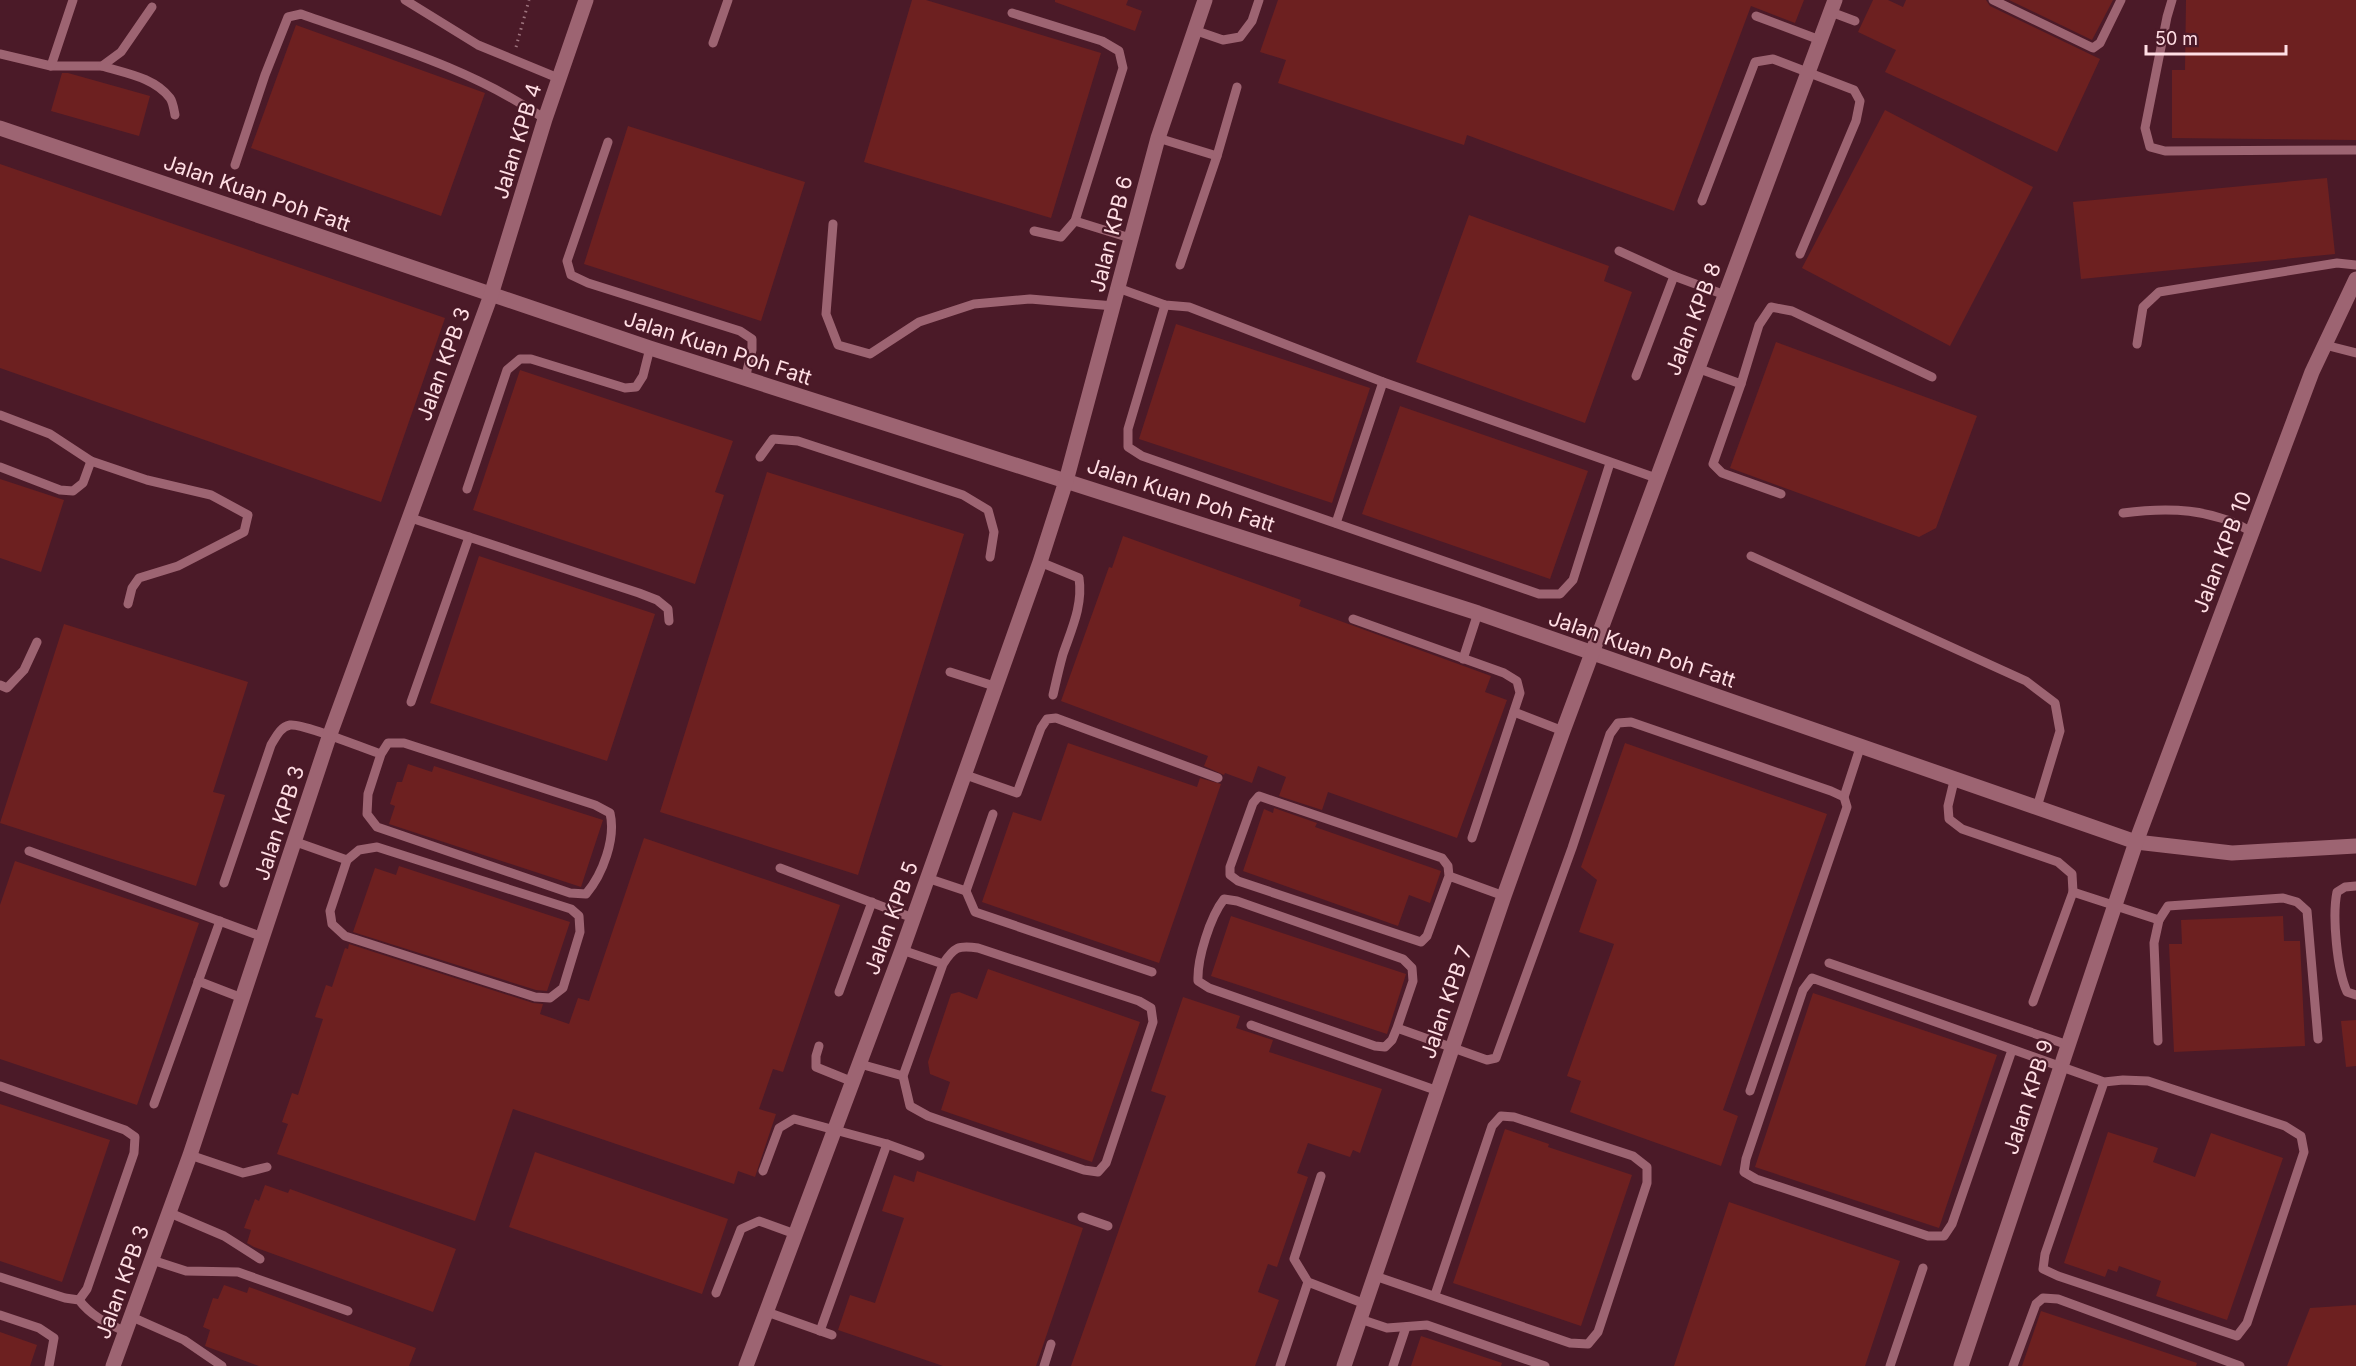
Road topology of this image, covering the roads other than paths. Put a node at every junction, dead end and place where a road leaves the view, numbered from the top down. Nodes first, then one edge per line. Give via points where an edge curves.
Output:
1 (73, 0) edge
2 (405, 0) edge
3 (586, 0) edge
4 (728, 0) edge
5 (1205, 0) edge
6 (1259, 0) edge
7 (1993, 0) edge
8 (2121, 0) edge
9 (2172, 0) edge
10 (1833, 6) edge
11 (152, 7) dead end
12 (1012, 13) dead end
13 (1756, 16) dead end
14 (1855, 21) dead end
15 (1194, 30) junction
16 (1820, 40) junction
17 (713, 43) dead end
18 (0, 54) edge
19 (51, 66) junction
20 (102, 66) junction
21 (1808, 71) junction
22 (558, 78) junction
23 (1237, 87) dead end
24 (176, 116) dead end
25 (545, 119) junction
26 (0, 128) edge
27 (1158, 138) junction
28 (608, 142) dead end
29 (2356, 150) edge
30 (1217, 156) junction
31 (235, 165) dead end
32 (1702, 201) dead end
33 (1075, 220) junction
34 (833, 224) dead end
35 (1034, 231) dead end
36 (1130, 238) junction
37 (1619, 250) dead end
38 (1800, 254) dead end
39 (2356, 265) edge
40 (1180, 266) dead end
41 (1674, 276) junction
42 (2356, 279) edge
43 (1118, 288) junction
44 (491, 295) junction
45 (1725, 295) junction
46 (1165, 305) junction
47 (1114, 306) junction
48 (2137, 345) dead end
49 (2325, 345) junction
50 (650, 348) junction
51 (2356, 353) edge
52 (1698, 368) junction
53 (1636, 375) dead end
54 (1932, 378) dead end
55 (745, 379) junction
56 (1383, 382) junction
57 (1741, 384) junction
58 (0, 415) edge
59 (760, 457) dead end
60 (91, 461) junction
61 (1610, 463) junction
62 (0, 467) edge
63 (1656, 478) junction
64 (1066, 481) junction
65 (466, 489) dead end
66 (1781, 494) dead end
67 (2123, 513) dead end
68 (408, 517) junction
69 (1336, 523) junction
70 (2252, 532) junction
71 (469, 537) junction
72 (1751, 556) dead end
73 (990, 557) dead end
74 (1040, 562) junction
75 (128, 604) dead end
76 (1478, 613) junction
77 (1353, 619) dead end
78 (669, 621) dead end
79 (37, 642) dead end
80 (1593, 653) junction
81 (1463, 659) junction
82 (950, 672) dead end
83 (0, 685) edge
84 (994, 686) junction
85 (1053, 695) dead end
86 (411, 702) dead end
87 (1514, 712) junction
88 (1563, 731) junction
89 (329, 736) junction
90 (1860, 748) junction
91 (381, 754) junction
92 (963, 774) junction
93 (1218, 778) dead end
94 (1954, 781) junction
95 (1844, 797) junction
96 (2037, 807) junction
97 (993, 814) dead end
98 (1472, 838) dead end
99 (296, 842) junction
100 (2136, 842) junction
101 (2356, 846) edge
102 (29, 850) dead end
103 (347, 860) junction
104 (780, 868) dead end
105 (1449, 876) junction
106 (927, 878) junction
107 (224, 883) dead end
108 (2356, 886) edge
109 (966, 891) junction
110 (2073, 892) junction
111 (1504, 896) junction
112 (872, 902) junction
113 (2114, 906) junction
114 (913, 918) junction
115 (2159, 920) junction
116 (220, 921) junction
117 (263, 937) junction
118 (902, 950) junction
119 (1829, 963) dead end
120 (943, 964) junction
121 (1152, 972) dead end
122 (198, 981) junction
123 (838, 992) dead end
124 (2356, 995) edge
125 (242, 998) junction
126 (2033, 1002) dead end
127 (1251, 1025) dead end
128 (1397, 1028) junction
129 (2318, 1039) dead end
130 (2158, 1041) dead end
131 (2067, 1045) junction
132 (819, 1046) dead end
133 (1452, 1048) junction
134 (2012, 1050) junction
135 (860, 1064) junction
136 (2060, 1067) junction
137 (903, 1076) junction
138 (853, 1082) junction
139 (2104, 1082) junction
140 (0, 1086) edge
141 (1438, 1091) junction
142 (1750, 1091) dead end
143 (154, 1104) dead end
144 (835, 1129) junction
145 (887, 1144) junction
146 (190, 1155) junction
147 (920, 1156) dead end
148 (267, 1167) dead end
149 (763, 1171) dead end
150 (1322, 1176) dead end
151 (170, 1213) junction
152 (1082, 1216) dead end
153 (1108, 1226) dead end
154 (795, 1234) junction
155 (152, 1260) junction
156 (260, 1260) dead end
157 (1923, 1268) dead end
158 (1375, 1276) junction
159 (0, 1277) edge
160 (1308, 1282) junction
161 (716, 1293) dead end
162 (1435, 1295) junction
163 (79, 1300) junction
164 (348, 1311) dead end
165 (767, 1312) junction
166 (1363, 1312) junction
167 (0, 1315) edge
168 (129, 1324) junction
169 (1406, 1327) junction
170 (820, 1331) junction
171 (832, 1335) dead end
172 (1052, 1344) dead end
173 (49, 1366) edge
174 (113, 1366) edge
175 (222, 1366) edge
176 (746, 1366) edge
177 (1044, 1366) edge
178 (1280, 1366) edge
179 (1344, 1366) edge
180 (1393, 1366) edge
181 (1545, 1366) edge
182 (1890, 1366) edge
183 (1961, 1366) edge
184 (2013, 1366) edge
185 (2240, 1366) edge

1 - 19 lane
2 - 22 lane via 478,45
3 - 22 street, Jalan KPB 4
4 - 17 lane
5 - 15 street, Jalan KPB 6
6 - 15 lane via 1252,21 1240,37 1222,40
7 - 8 lane via 2093,48 2100,43
9 - 29 lane via 2145,128 2150,147 2165,151
10 - 14 lane
10 - 16 street, Jalan KPB 8
11 - 20 lane via 121,52
12 - 33 lane via 1102,41 1119,51 1123,68
13 - 16 lane
15 - 27 street, Jalan KPB 6
16 - 21 street, Jalan KPB 8
18 - 19 lane
19 - 20 lane
20 - 24 lane via 141,77 160,89 171,99
21 - 32 lane via 1773,59 1755,62
21 - 38 lane via 1854,90 1860,101 1857,121
21 - 45 street, Jalan KPB 8
22 - 25 street, Jalan KPB 4
23 - 30 lane
25 - 31 lane via 515,98 462,72 301,14 288,17
25 - 44 street, Jalan KPB 4
26 - 44 street, Jalan Kuan Poh Fatt
27 - 30 lane
27 - 36 street, Jalan KPB 6
28 - 55 lane via 567,261 571,275 740,331 752,339
30 - 40 lane
33 - 35 lane via 1061,237
33 - 36 lane
34 - 47 lane via 826,314 838,345 870,354 919,322 974,304 1030,299
36 - 43 street, Jalan KPB 6
37 - 41 lane
39 - 48 lane via 2337,263 2159,292 2143,307
41 - 45 lane
41 - 53 lane
42 - 49 street, Jalan KPB 10
43 - 46 lane
43 - 47 street, Jalan KPB 6
44 - 50 street, Jalan Kuan Poh Fatt
44 - 68 street, Jalan KPB 3
45 - 52 street, Jalan KPB 8
46 - 56 lane via 1189,307
46 - 69 lane via 1128,429 1128,447 1142,456
47 - 64 street, Jalan KPB 6
49 - 51 lane
49 - 70 street, Jalan KPB 10
50 - 55 street, Jalan Kuan Poh Fatt
50 - 65 lane via 643,376 636,387 625,388 531,358 520,359 507,370
52 - 57 lane
52 - 63 street, Jalan KPB 8
54 - 57 lane via 1792,311 1771,307 1759,325
55 - 64 street, Jalan Kuan Poh Fatt
56 - 61 lane
56 - 69 lane
57 - 66 lane via 1713,464 1722,473
58 - 60 lane via 50,434
59 - 73 lane via 773,439 798,441 963,495 988,510 994,532
60 - 62 lane via 83,483 73,491 60,490
60 - 75 lane via 147,480 211,495 248,515 244,532 178,566 139,578
61 - 63 lane
61 - 69 lane via 1573,580 1560,594 1539,594
63 - 80 street, Jalan KPB 8
64 - 74 street, Jalan KPB 5
64 - 76 street, Jalan Kuan Poh Fatt
67 - 70 lane via 2196,510
68 - 71 lane
68 - 89 street, Jalan KPB 3
70 - 100 street, Jalan KPB 10
71 - 78 lane via 657,600 668,609
71 - 86 lane
72 - 96 lane via 2026,681 2055,704 2060,731
74 - 84 street, Jalan KPB 5
74 - 85 lane via 1079,578 1081,594
76 - 80 street, Jalan Kuan Poh Fatt
76 - 81 lane
77 - 81 lane
79 - 83 lane via 24,670 7,688
80 - 88 street, Jalan KPB 7
80 - 90 street, Jalan Kuan Poh Fatt
81 - 87 lane via 1517,681 1520,693
82 - 84 lane
84 - 92 street, Jalan KPB 5
87 - 88 lane
87 - 98 lane
88 - 111 street, Jalan KPB 7
89 - 91 lane
89 - 99 street, Jalan KPB 3
89 - 107 lane via 290,725 279,732 271,745
90 - 94 street, Jalan Kuan Poh Fatt
90 - 95 lane
91 - 91 lane via 388,743 404,743 596,805 610,813 613,826 595,884 586,894 570,893 377,827 367,814 367,804
92 - 93 lane via 1017,793 1041,728 1047,719 1056,718
92 - 106 street, Jalan KPB 5
94 - 96 street, Jalan Kuan Poh Fatt
94 - 110 lane via 1949,819 1962,829 2058,862 2072,874
95 - 133 lane via 1631,722 1618,723 1610,734 1496,1058 1487,1060
95 - 142 lane via 1847,807
96 - 100 street, Jalan Kuan Poh Fatt
97 - 109 lane
99 - 103 lane
99 - 117 street, Jalan KPB 3
100 - 101 street, Jalan Kuan Poh Fatt via 2232,853
100 - 113 street, Jalan KPB 9
102 - 116 lane
103 - 103 lane via 358,850 377,847 571,909 579,916 580,932 563,988 550,998 535,997 345,936 332,924 330,911
104 - 112 lane
105 - 105 lane via 1442,858 1259,796 1230,867 1230,875 1238,881 1421,942 1427,936
105 - 111 lane
106 - 109 lane
106 - 114 street, Jalan KPB 5
108 - 124 lane via 2345,886 2337,892 2334,907 2342,980 2347,992
109 - 121 lane via 975,912
110 - 113 lane
110 - 126 lane
111 - 133 street, Jalan KPB 7
112 - 114 lane
112 - 123 lane
113 - 115 lane
113 - 131 street, Jalan KPB 9
114 - 118 street, Jalan KPB 5
115 - 129 lane via 2168,906 2283,898 2297,902 2307,911
115 - 130 lane via 2154,943
116 - 117 lane
116 - 122 lane
117 - 125 street, Jalan KPB 3
118 - 120 lane
118 - 135 street, Jalan KPB 5
119 - 131 lane
120 - 137 lane
120 - 137 lane via 951,952 962,946 978,948 1151,1008 1153,1022 1106,1163 1098,1172 1084,1170 928,1116 910,1106
122 - 125 lane
122 - 143 lane
125 - 146 street, Jalan KPB 3
127 - 141 lane
128 - 128 lane via 1385,1047 1375,1046 1198,981 1216,910 1224,899 1237,901 1403,959 1412,968 1413,981
128 - 133 lane
131 - 136 street, Jalan KPB 9
132 - 138 lane via 816,1067
133 - 141 street, Jalan KPB 7
134 - 134 lane via 1812,978 1803,990 1744,1172 1928,1236 1944,1236 1952,1224
134 - 136 lane
135 - 137 lane
135 - 138 street, Jalan KPB 5
136 - 139 lane
136 - 183 street, Jalan KPB 9
138 - 144 street, Jalan KPB 5
139 - 139 lane via 2148,1081 2285,1126 2301,1137 2304,1152 2247,1323 2237,1336 2043,1269 2044,1254
140 - 163 lane via 125,1130 135,1137 134,1152 87,1289
141 - 158 street, Jalan KPB 7
144 - 145 lane
144 - 149 lane via 794,1119 779,1128
144 - 154 street, Jalan KPB 5
145 - 147 lane
145 - 170 lane
146 - 148 lane via 243,1173
146 - 151 street, Jalan KPB 3
150 - 160 lane via 1294,1259
151 - 155 street, Jalan KPB 3
151 - 156 lane via 224,1236
152 - 153 lane
154 - 161 lane via 759,1221 741,1229
154 - 165 street, Jalan KPB 5
155 - 164 lane via 186,1271 237,1272
155 - 168 street, Jalan KPB 3
157 - 182 lane
158 - 162 lane
158 - 166 street, Jalan KPB 7
159 - 163 lane
160 - 166 lane
160 - 178 lane
162 - 162 lane via 1570,1343 1588,1344 1598,1332 1647,1183 1647,1167 1633,1156 1501,1116 1492,1126
163 - 168 lane via 97,1319
165 - 170 lane
165 - 176 street, Jalan KPB 5
166 - 169 lane via 1387,1328
166 - 179 street, Jalan KPB 7
167 - 173 lane via 39,1328 54,1338
168 - 174 street, Jalan KPB 3
168 - 175 lane via 184,1340
169 - 180 lane
169 - 181 lane via 1427,1325
170 - 171 lane
172 - 177 lane
184 - 185 lane via 2036,1304 2043,1298 2058,1299

